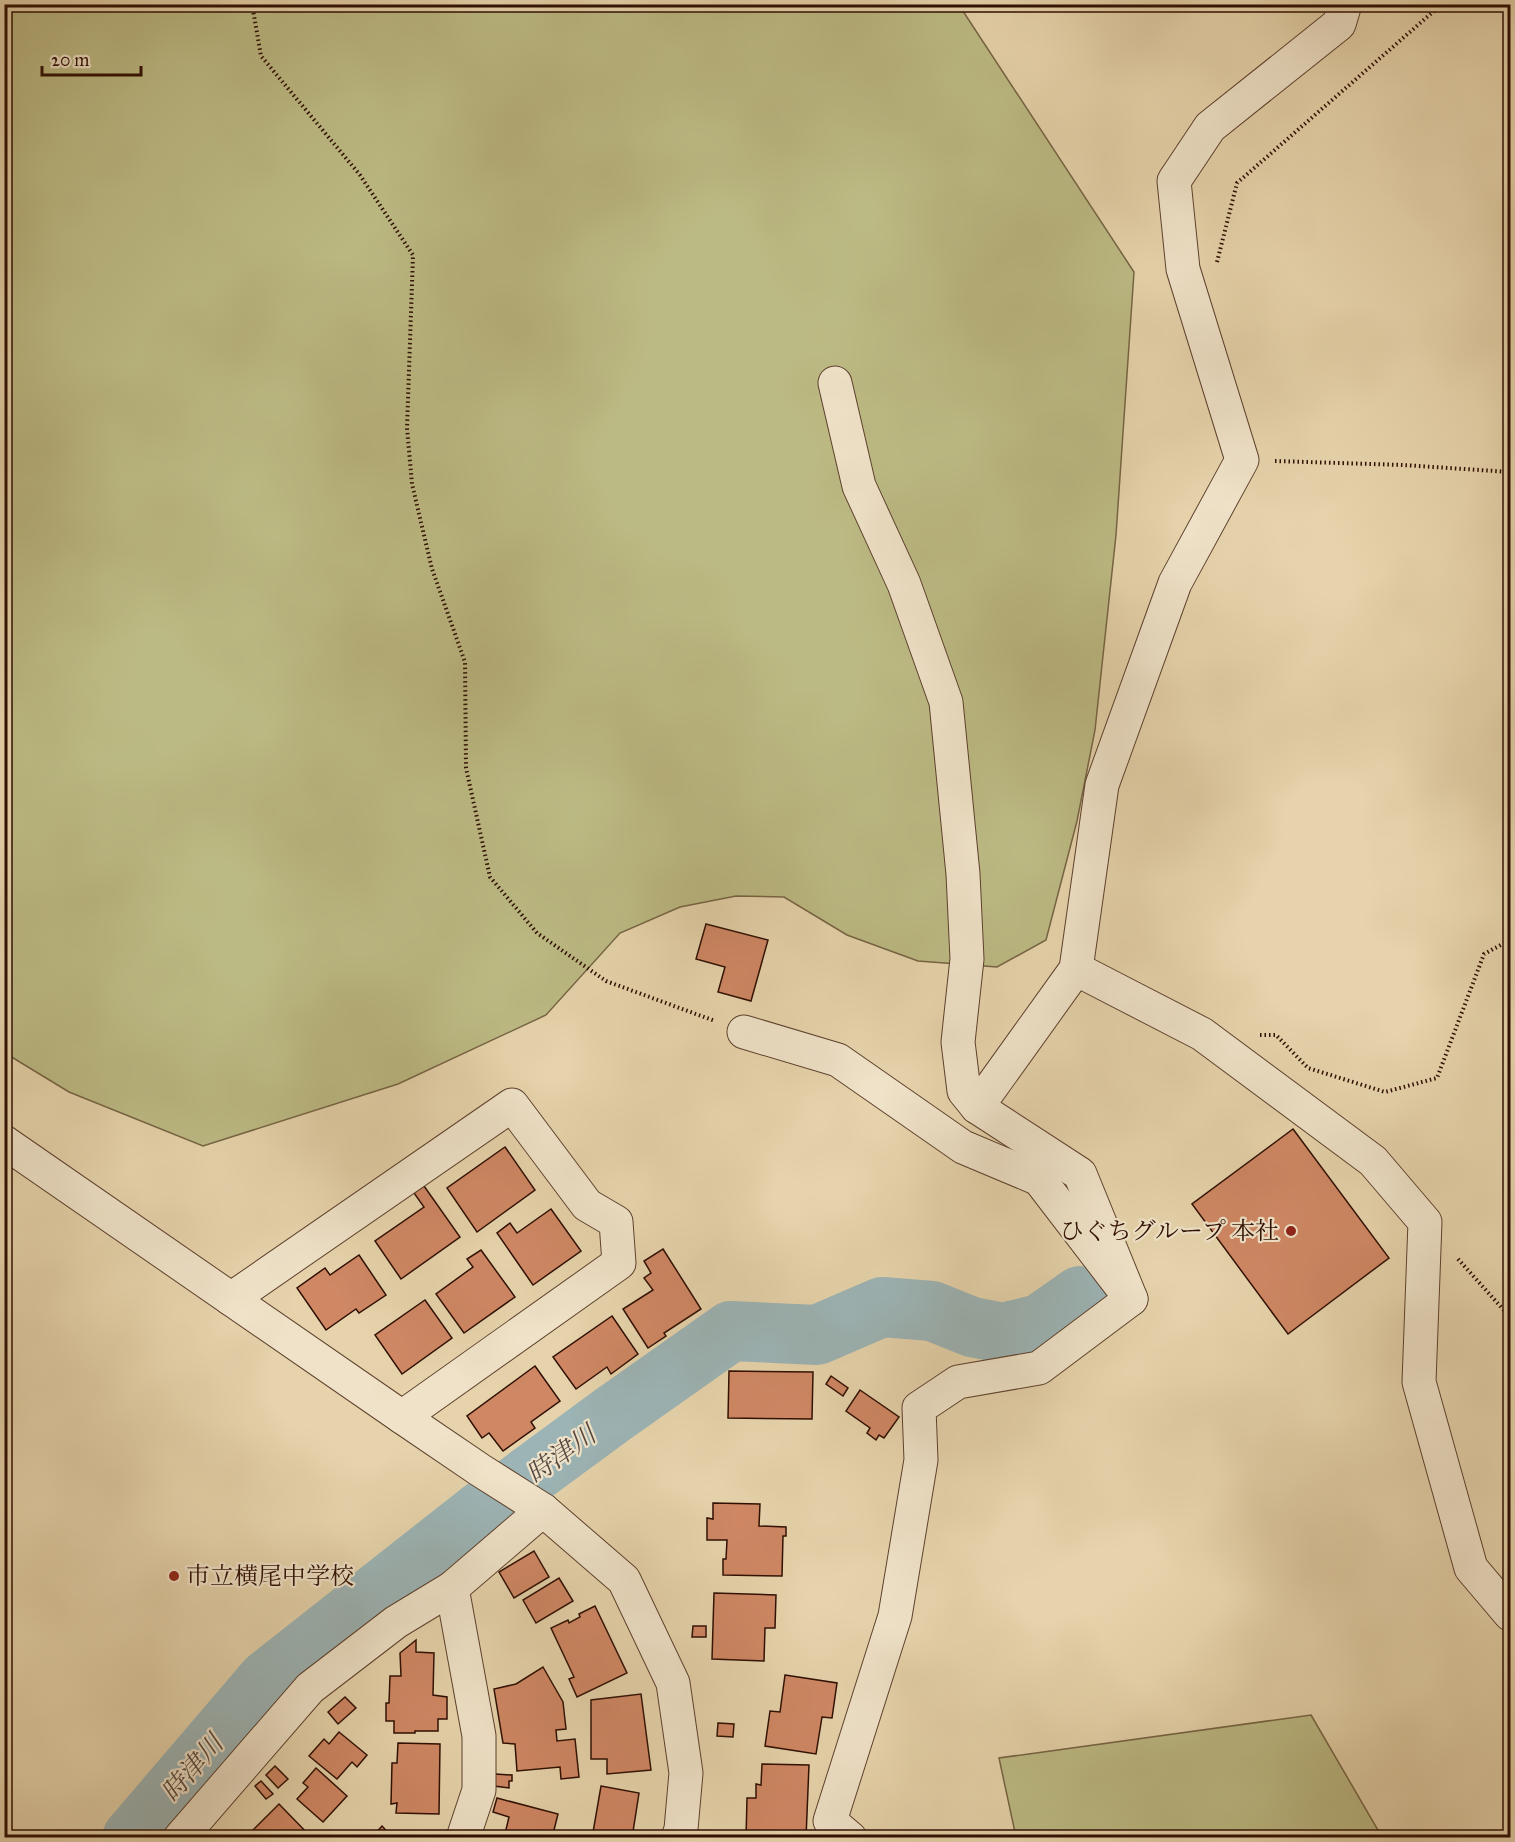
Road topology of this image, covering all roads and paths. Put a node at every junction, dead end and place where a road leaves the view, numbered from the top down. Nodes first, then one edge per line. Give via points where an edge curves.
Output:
1 (252, 4) edge
2 (1345, 4) edge
3 (1442, 4) edge
4 (1215, 270) dead end
5 (835, 383) dead end
6 (1242, 460) junction
7 (1510, 472) edge
8 (1510, 940) edge
9 (1076, 969) junction
10 (744, 1032) joint
11 (1255, 1035) dead end
12 (977, 1107) junction
13 (4, 1142) edge
14 (1425, 1222) junction
15 (231, 1299) junction
16 (1131, 1299) junction
17 (1510, 1317) edge
18 (402, 1417) junction
19 (542, 1509) junction
20 (452, 1588) junction
21 (1510, 1614) edge
22 (180, 1838) edge
23 (463, 1838) edge
24 (678, 1838) edge
25 (850, 1838) edge

1 - 10 path via 261,56 360,175 413,255 407,428 412,484 432,569 465,662 466,768 490,877 537,933 606,981
2 - 6 street via 1339,24 1210,127 1174,182 1183,269
3 - 4 path via 1237,183
5 - 12 street via 859,486 904,584 946,702 963,874 966,949 958,1042 964,1091
6 - 7 path
6 - 9 street via 1174,583 1101,785
8 - 11 path via 1484,954 1437,1078 1385,1092 1308,1068 1276,1035
9 - 12 street
9 - 14 street via 1202,1034 1373,1161
10 - 16 street via 838,1060 963,1147 1039,1179
12 - 16 street via 1080,1174
13 - 15 street
14 - 17 path
14 - 21 street via 1419,1382 1471,1568
15 - 18 street
15 - 18 street via 512,1104 587,1206 616,1222 619,1263
16 - 25 street via 1040,1368 958,1382 919,1408 921,1460 895,1616 830,1821
18 - 19 street
19 - 20 street
19 - 24 street via 624,1580 673,1683 686,1773
20 - 22 street via 396,1622 310,1688
20 - 23 street via 479,1736 479,1790

